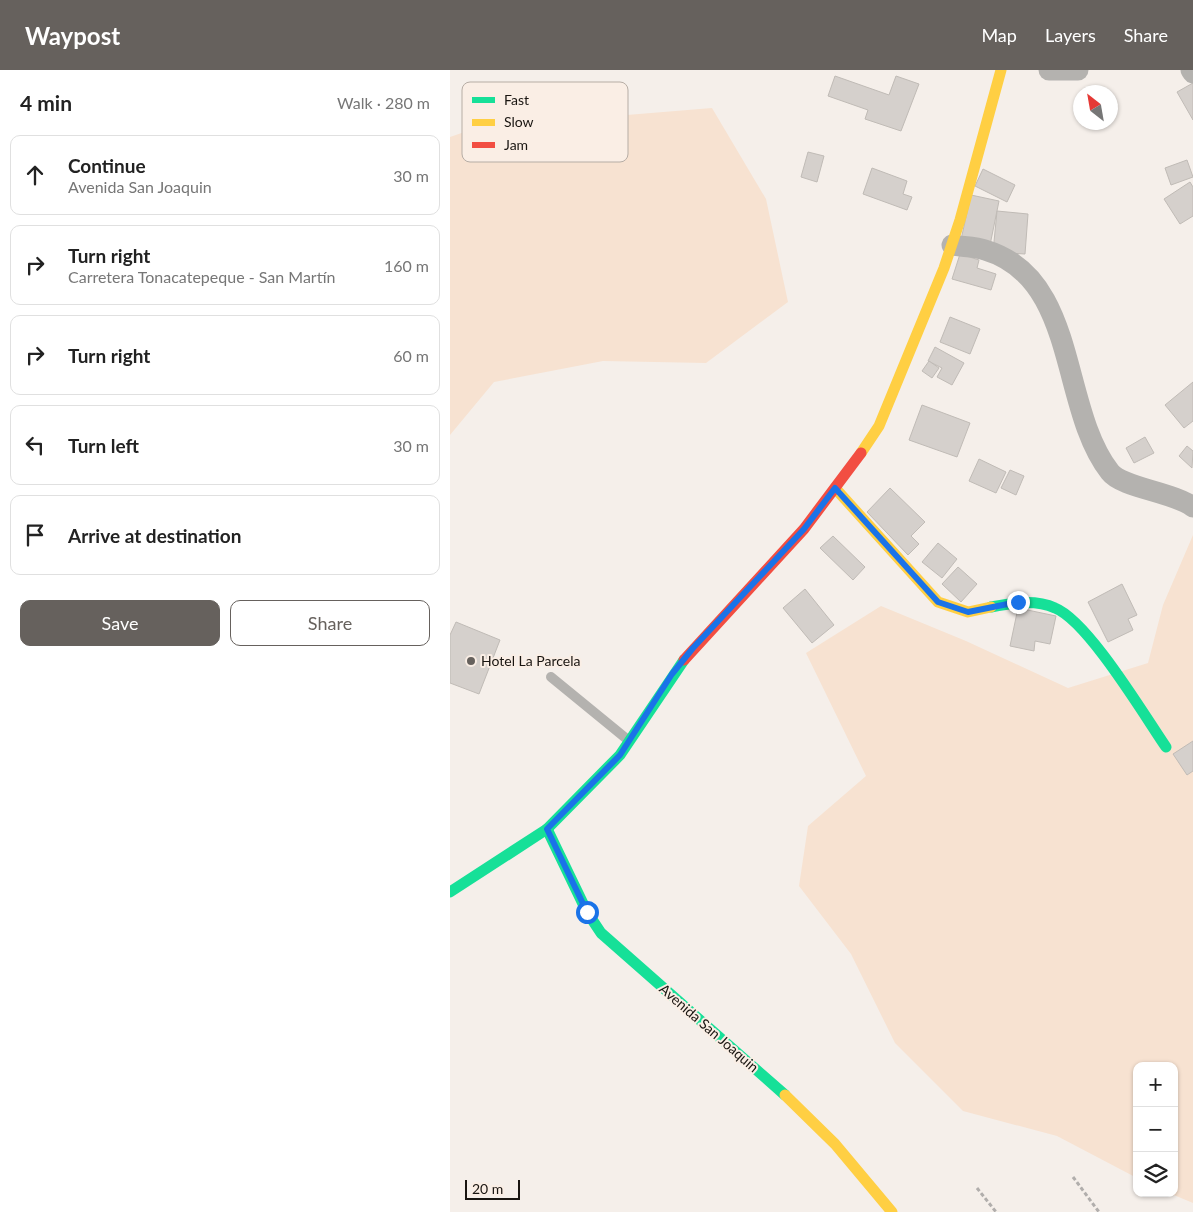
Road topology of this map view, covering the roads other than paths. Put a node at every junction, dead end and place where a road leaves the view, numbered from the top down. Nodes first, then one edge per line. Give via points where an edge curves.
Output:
1 (1001, 70) edge
2 (1049, 70) edge
3 (1078, 70) edge
4 (952, 246) junction
5 (835, 488) junction
6 (1193, 507) edge
7 (551, 677) dead end
8 (629, 741) junction
9 (1166, 747) dead end
10 (547, 829) junction
11 (450, 892) edge
12 (892, 1212) edge

1 - 4 street
2 - 3 street
4 - 5 street via 879,426
4 - 6 street via 985,249 1010,261 1028,275 1046,300 1065,351 1081,416 1096,454 1112,475 1142,488 1183,499
5 - 8 street via 804,529 693,648 672,674
5 - 9 street via 938,602 968,612 1018,602 1054,607 1068,615 1098,648
7 - 8 lane
8 - 10 street via 620,755
10 - 11 street
10 - 12 street, Avenida San Joaquin via 587,912 601,932 781,1091 836,1144

